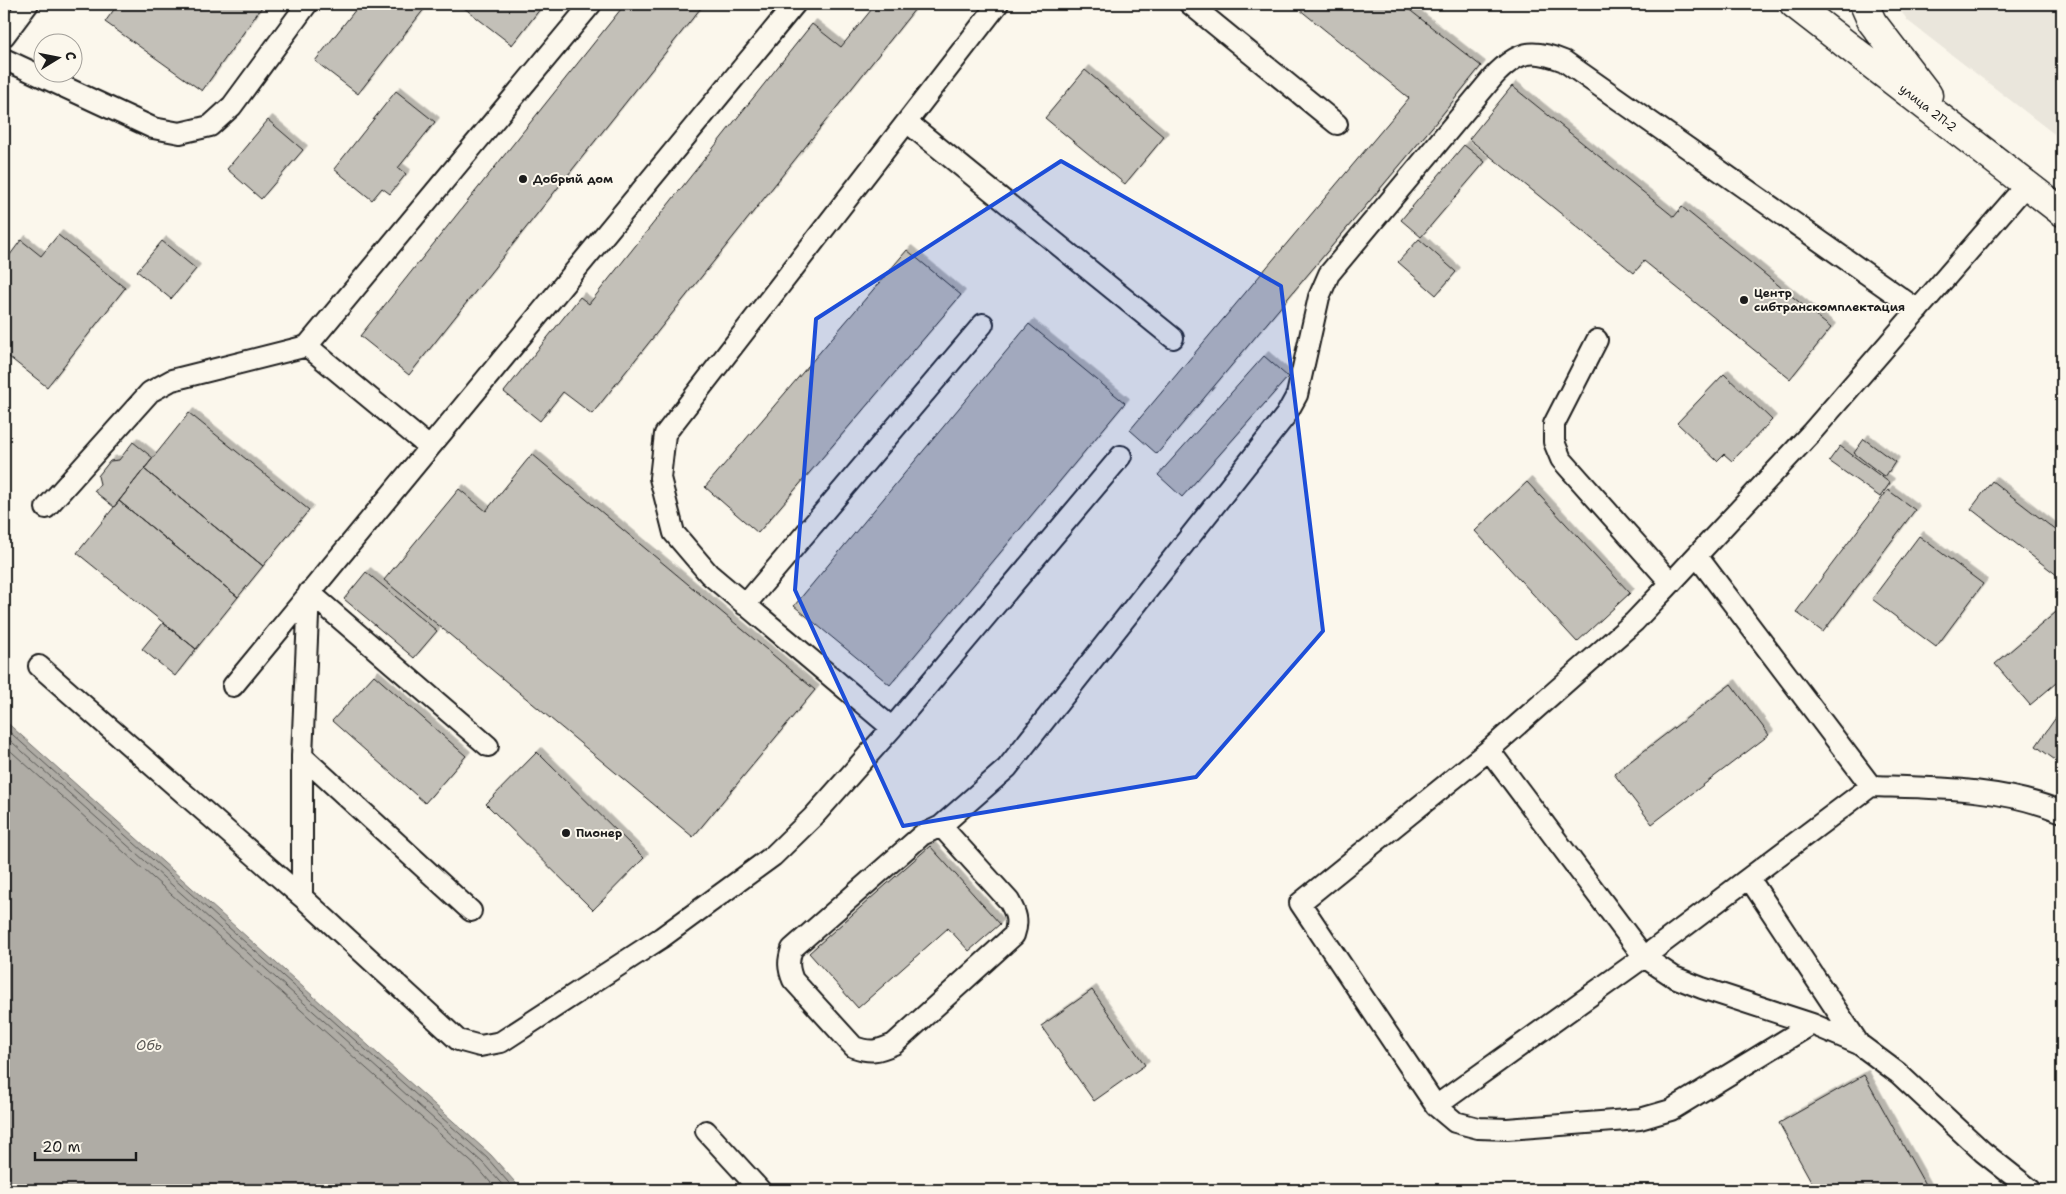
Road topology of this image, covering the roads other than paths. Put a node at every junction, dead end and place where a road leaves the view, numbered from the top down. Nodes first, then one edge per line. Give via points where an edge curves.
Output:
1 (28, 4) edge
2 (308, 4) edge
3 (592, 4) edge
4 (998, 4) edge
5 (1190, 4) edge
6 (1794, 4) edge
7 (1864, 4) edge
8 (792, 5) edge
9 (4, 36) edge
10 (4, 58) edge
11 (907, 122) junction
12 (1338, 124) dead end
13 (1952, 126) junction
14 (2026, 185) junction
15 (2062, 212) edge
16 (1918, 310) junction
17 (982, 324) dead end
18 (1173, 338) dead end
19 (1597, 340) dead end
20 (307, 346) junction
21 (429, 447) junction
22 (1121, 456) dead end
23 (46, 508) dead end
24 (1697, 556) junction
25 (1671, 583) junction
26 (310, 592) junction
27 (745, 605) junction
28 (39, 666) dead end
29 (233, 686) dead end
30 (892, 728) junction
31 (488, 746) dead end
32 (1490, 750) junction
33 (302, 756) junction
34 (1871, 786) junction
35 (2062, 812) edge
36 (941, 826) junction
37 (1749, 878) junction
38 (302, 897) junction
39 (471, 911) dead end
40 (1644, 957) junction
41 (1812, 1024) junction
42 (1859, 1044) junction
43 (1436, 1106) junction
44 (706, 1131) dead end
45 (760, 1190) edge
46 (2030, 1190) edge

1 - 9 lane
2 - 10 lane via 232,106 210,126 180,133 153,128
3 - 20 lane
4 - 11 lane
5 - 12 lane
6 - 13 main road, улица 2П-2
7 - 13 main road via 1872,22
8 - 21 lane
11 - 18 lane
11 - 27 lane via 664,434 660,478 674,533 709,574
13 - 14 main road, улица 2П-2
14 - 15 main road, улица 2П-2
14 - 16 lane
16 - 24 lane via 1811,433
16 - 36 lane via 1564,61 1538,52 1522,54 1508,61 1329,274 1318,297 1297,395 1286,415 1007,768
17 - 27 lane
19 - 25 lane via 1554,424 1554,442 1561,459
20 - 21 lane
20 - 23 lane via 172,380 150,392
21 - 26 lane
22 - 30 lane
24 - 25 lane
24 - 34 lane
25 - 32 lane via 1634,622
26 - 29 lane
26 - 31 lane
26 - 33 lane
27 - 30 lane
28 - 38 lane
30 - 38 lane via 813,817 773,856 661,938 500,1042 480,1046 458,1040
32 - 40 lane
32 - 43 lane via 1300,903
33 - 38 lane
33 - 39 lane
34 - 35 lane via 1968,790 2002,795
34 - 37 lane
36 - 36 lane via 922,835 792,949 788,959 793,980 854,1047 879,1051 894,1044 1014,935 1018,923 1009,901
37 - 40 lane
37 - 42 lane
40 - 41 lane via 1674,977
40 - 43 lane
41 - 42 lane
41 - 43 lane via 1671,1110 1640,1119 1507,1130 1455,1122
42 - 46 lane via 1898,1073
44 - 45 lane

